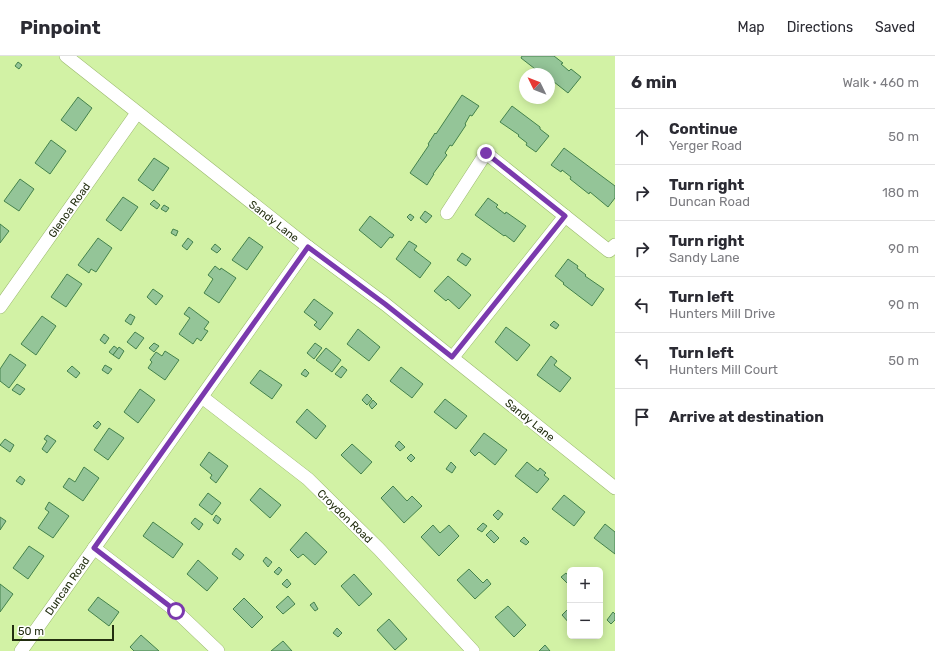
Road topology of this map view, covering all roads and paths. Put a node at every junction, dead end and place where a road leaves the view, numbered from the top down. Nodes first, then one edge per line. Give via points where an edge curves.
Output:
1 (66, 56) edge
2 (137, 113) junction
3 (446, 212) dead end
4 (565, 216) junction
5 (615, 245) edge
6 (308, 247) junction
7 (0, 307) edge
8 (452, 357) junction
9 (202, 397) junction
10 (615, 488) edge
11 (94, 548) junction
12 (21, 651) edge
13 (218, 651) edge
14 (473, 651) edge

1 - 2 street, Sandy Lane
2 - 6 street, Sandy Lane
2 - 7 street, Glenoa Road
3 - 4 street via 486,153
4 - 5 street via 609,251
4 - 8 street
6 - 8 street, Sandy Lane
6 - 9 street, Duncan Road
8 - 10 street, Sandy Lane
9 - 11 street, Duncan Road
9 - 14 street, Croydon Road via 308,479 379,549
11 - 12 street, Duncan Road
11 - 13 street via 176,611

